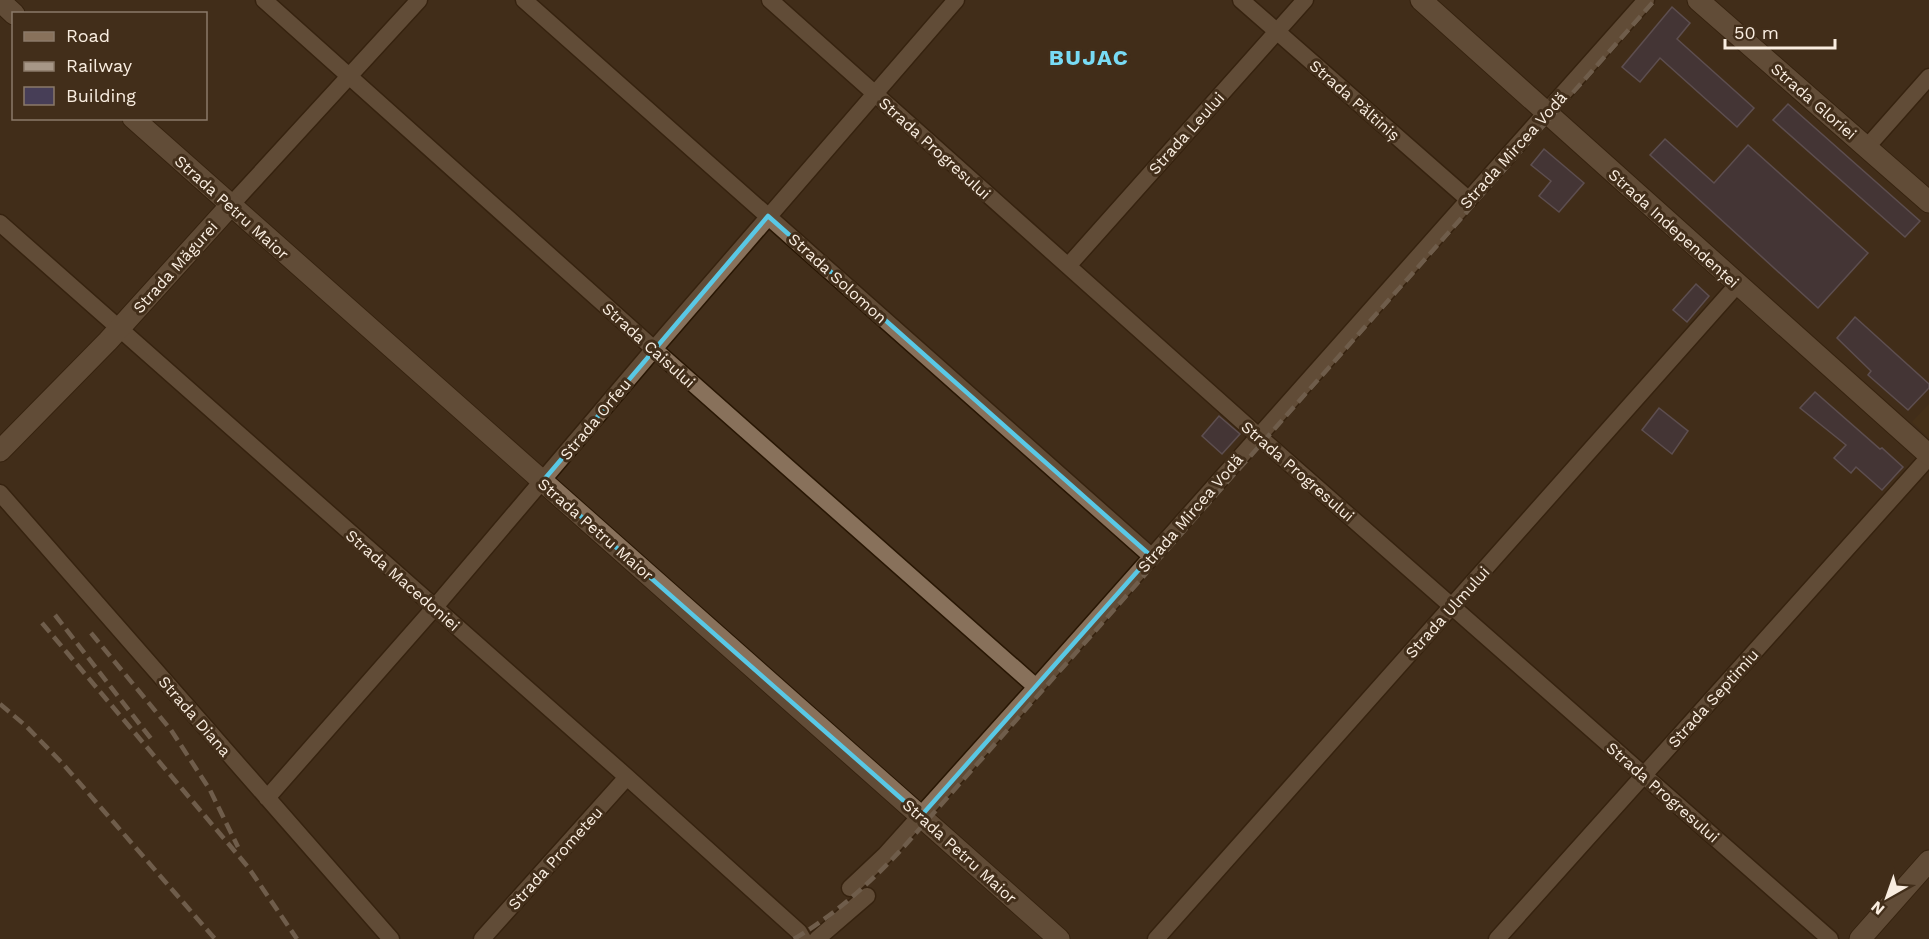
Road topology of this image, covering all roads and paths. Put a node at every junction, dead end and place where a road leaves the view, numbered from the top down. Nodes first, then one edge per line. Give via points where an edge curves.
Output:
1 (264, 0) edge
2 (419, 0) edge
3 (524, 0) edge
4 (770, 0) edge
5 (956, 0) edge
6 (1241, 0) edge
7 (1305, 0) edge
8 (1421, 0) edge
9 (1646, 0) edge
10 (1698, 0) edge
11 (0, 1) edge
12 (12, 12) edge
13 (1277, 31) junction
14 (350, 76) junction
15 (1929, 77) edge
16 (873, 93) junction
17 (1547, 114) junction
18 (135, 120) edge
19 (1867, 147) junction
20 (1469, 200) junction
21 (1929, 202) edge
22 (231, 206) junction
23 (768, 216) junction
24 (0, 223) edge
25 (1068, 266) junction
26 (1737, 285) junction
27 (119, 329) junction
28 (654, 349) junction
29 (1258, 436) junction
30 (0, 451) edge
31 (1929, 456) edge
32 (542, 482) junction
33 (0, 493) edge
34 (1151, 556) junction
35 (1452, 606) junction
36 (435, 608) junction
37 (1036, 687) junction
38 (1643, 775) junction
39 (627, 777) junction
40 (267, 798) junction
41 (921, 816) junction
42 (1929, 861) edge
43 (850, 888) dead end
44 (867, 896) dead end
45 (391, 939) edge
46 (482, 939) edge
47 (803, 939) edge
48 (817, 939) edge
49 (1059, 939) edge
50 (1156, 939) edge
51 (1497, 939) edge
52 (1830, 939) edge
53 (1860, 939) edge

1 - 14 street, Strada Caisului
2 - 14 street, Strada Măgurei
3 - 23 street, Strada Solomon
4 - 16 street, Strada Progresului
5 - 16 street, Strada Orfeu
6 - 13 street, Strada Păltiniș
7 - 13 street, Strada Leului
8 - 17 street, Strada Independenței
9 - 17 street, Strada Mircea Vodă
10 - 19 street, Strada Gloriei
11 - 12 street
13 - 20 street, Strada Păltiniș
13 - 25 street, Strada Leului
14 - 22 street, Strada Măgurei
14 - 28 street, Strada Caisului
15 - 19 street
16 - 23 street, Strada Orfeu
16 - 25 street, Strada Progresului
17 - 20 street, Strada Mircea Vodă
17 - 26 street, Strada Independenței
18 - 22 street, Strada Petru Maior
19 - 21 street, Strada Gloriei
20 - 29 street, Strada Mircea Vodă
22 - 27 street, Strada Măgurei
22 - 32 street, Strada Petru Maior
23 - 28 street, Strada Orfeu
23 - 34 street, Strada Solomon
24 - 27 street, Strada Macedoniei
25 - 29 street, Strada Progresului
26 - 31 street, Strada Independenței
26 - 35 street, Strada Ulmului
27 - 30 street, Strada Măgurei
27 - 36 street, Strada Macedoniei
28 - 32 street, Strada Orfeu
28 - 37 street, Strada Caisului
29 - 34 street, Strada Mircea Vodă
29 - 35 street, Strada Progresului
31 - 38 street, Strada Septimiu
32 - 36 street, Strada Orfeu
32 - 41 street, Strada Petru Maior
33 - 40 street, Strada Diana
34 - 37 street, Strada Mircea Vodă
35 - 38 street, Strada Progresului
35 - 50 street, Strada Ulmului
36 - 39 street, Strada Macedoniei
36 - 40 street, Strada Orfeu
37 - 41 street, Strada Mircea Vodă
38 - 51 street, Strada Septimiu
38 - 52 street, Strada Progresului
39 - 46 street, Strada Prometeu
39 - 47 street, Strada Macedoniei
40 - 45 street, Strada Diana
41 - 43 street, Strada Mircea Vodă
41 - 49 street, Strada Petru Maior
42 - 53 street
44 - 48 street

